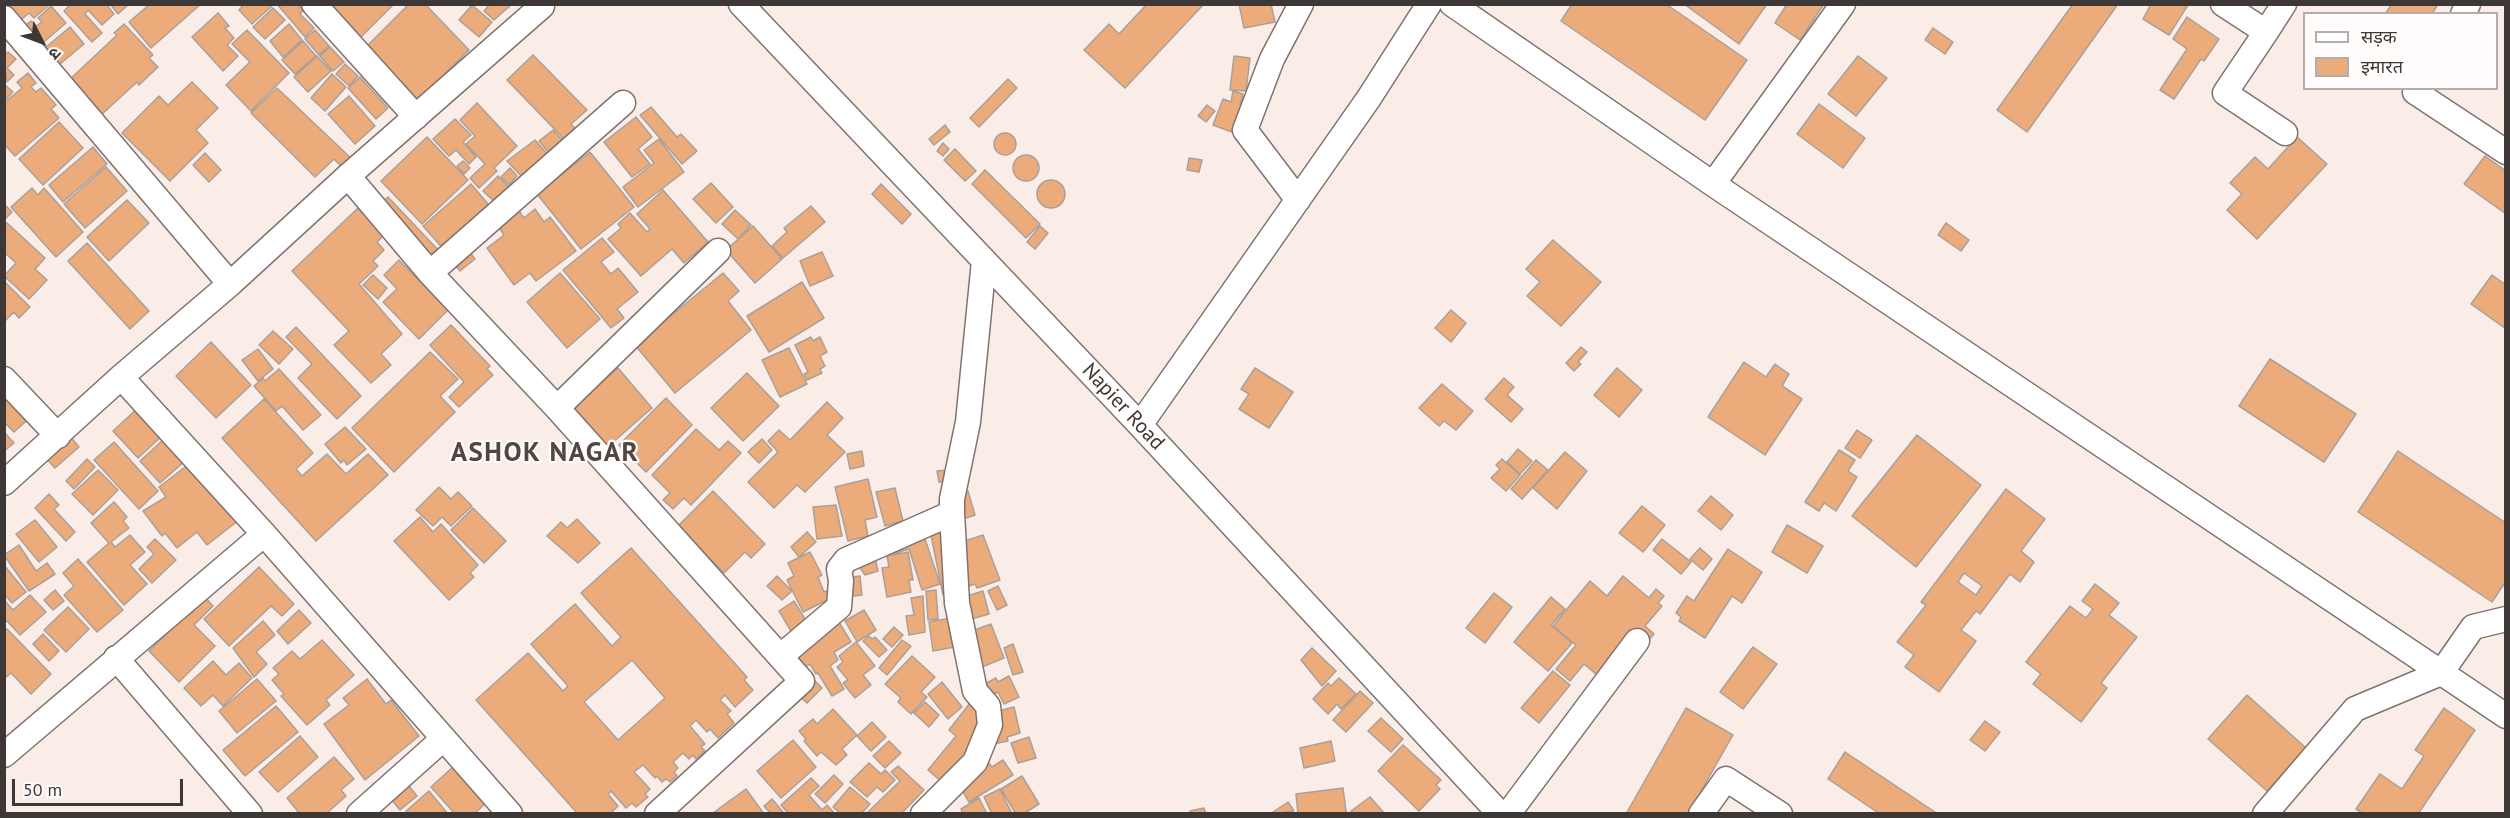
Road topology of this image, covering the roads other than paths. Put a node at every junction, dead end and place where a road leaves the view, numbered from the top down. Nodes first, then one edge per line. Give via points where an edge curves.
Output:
1 (314, 4) edge
2 (741, 4) edge
3 (1301, 4) edge
4 (1429, 4) edge
5 (1452, 4) edge
6 (1843, 4) edge
7 (2223, 4) edge
8 (2284, 4) edge
9 (542, 6) edge
10 (4, 18) edge
11 (2266, 32) junction
12 (2416, 90) edge
13 (623, 103) dead end
14 (416, 117) junction
15 (2285, 133) dead end
16 (2505, 152) edge
17 (348, 176) junction
18 (1713, 184) junction
19 (1298, 200) junction
20 (718, 251) dead end
21 (984, 261) junction
22 (430, 273) junction
23 (230, 284) junction
24 (121, 377) junction
25 (4, 379) edge
26 (557, 408) junction
27 (1140, 425) junction
28 (58, 436) junction
29 (4, 483) edge
30 (952, 513) junction
31 (264, 534) junction
32 (2505, 619) edge
33 (1637, 641) dead end
34 (781, 656) junction
35 (116, 658) junction
36 (2441, 673) junction
37 (2505, 716) edge
38 (443, 739) junction
39 (4, 755) edge
40 (250, 813) edge
41 (359, 813) edge
42 (510, 813) edge
43 (657, 813) edge
44 (923, 813) edge
45 (1500, 813) edge
46 (1508, 813) edge
47 (1701, 813) edge
48 (1780, 813) edge
49 (2265, 813) edge

1 - 14 street
2 - 21 street, Napier Road
3 - 19 street via 1272,59 1245,130
4 - 19 street
5 - 18 street
6 - 18 street
7 - 11 street
8 - 11 street
9 - 14 street
10 - 23 street
11 - 15 street via 2224,93
12 - 16 street
13 - 22 street
14 - 17 street
17 - 22 street
17 - 23 street
18 - 36 street
19 - 27 street
20 - 26 street
21 - 27 street, Napier Road
21 - 30 street via 969,422
22 - 26 street
23 - 24 street
24 - 28 street
24 - 31 street
25 - 28 street
26 - 34 street
27 - 45 street, Napier Road
28 - 29 street
30 - 34 street via 846,560 839,569 839,608
30 - 44 street via 957,603 975,691 988,706 990,725 975,762
31 - 35 street
31 - 38 street
32 - 36 street via 2473,627
33 - 46 street
34 - 43 street via 802,681
35 - 39 street
35 - 40 street
36 - 37 street
36 - 49 street via 2355,709
38 - 41 street
38 - 42 street
47 - 48 street via 1726,779

